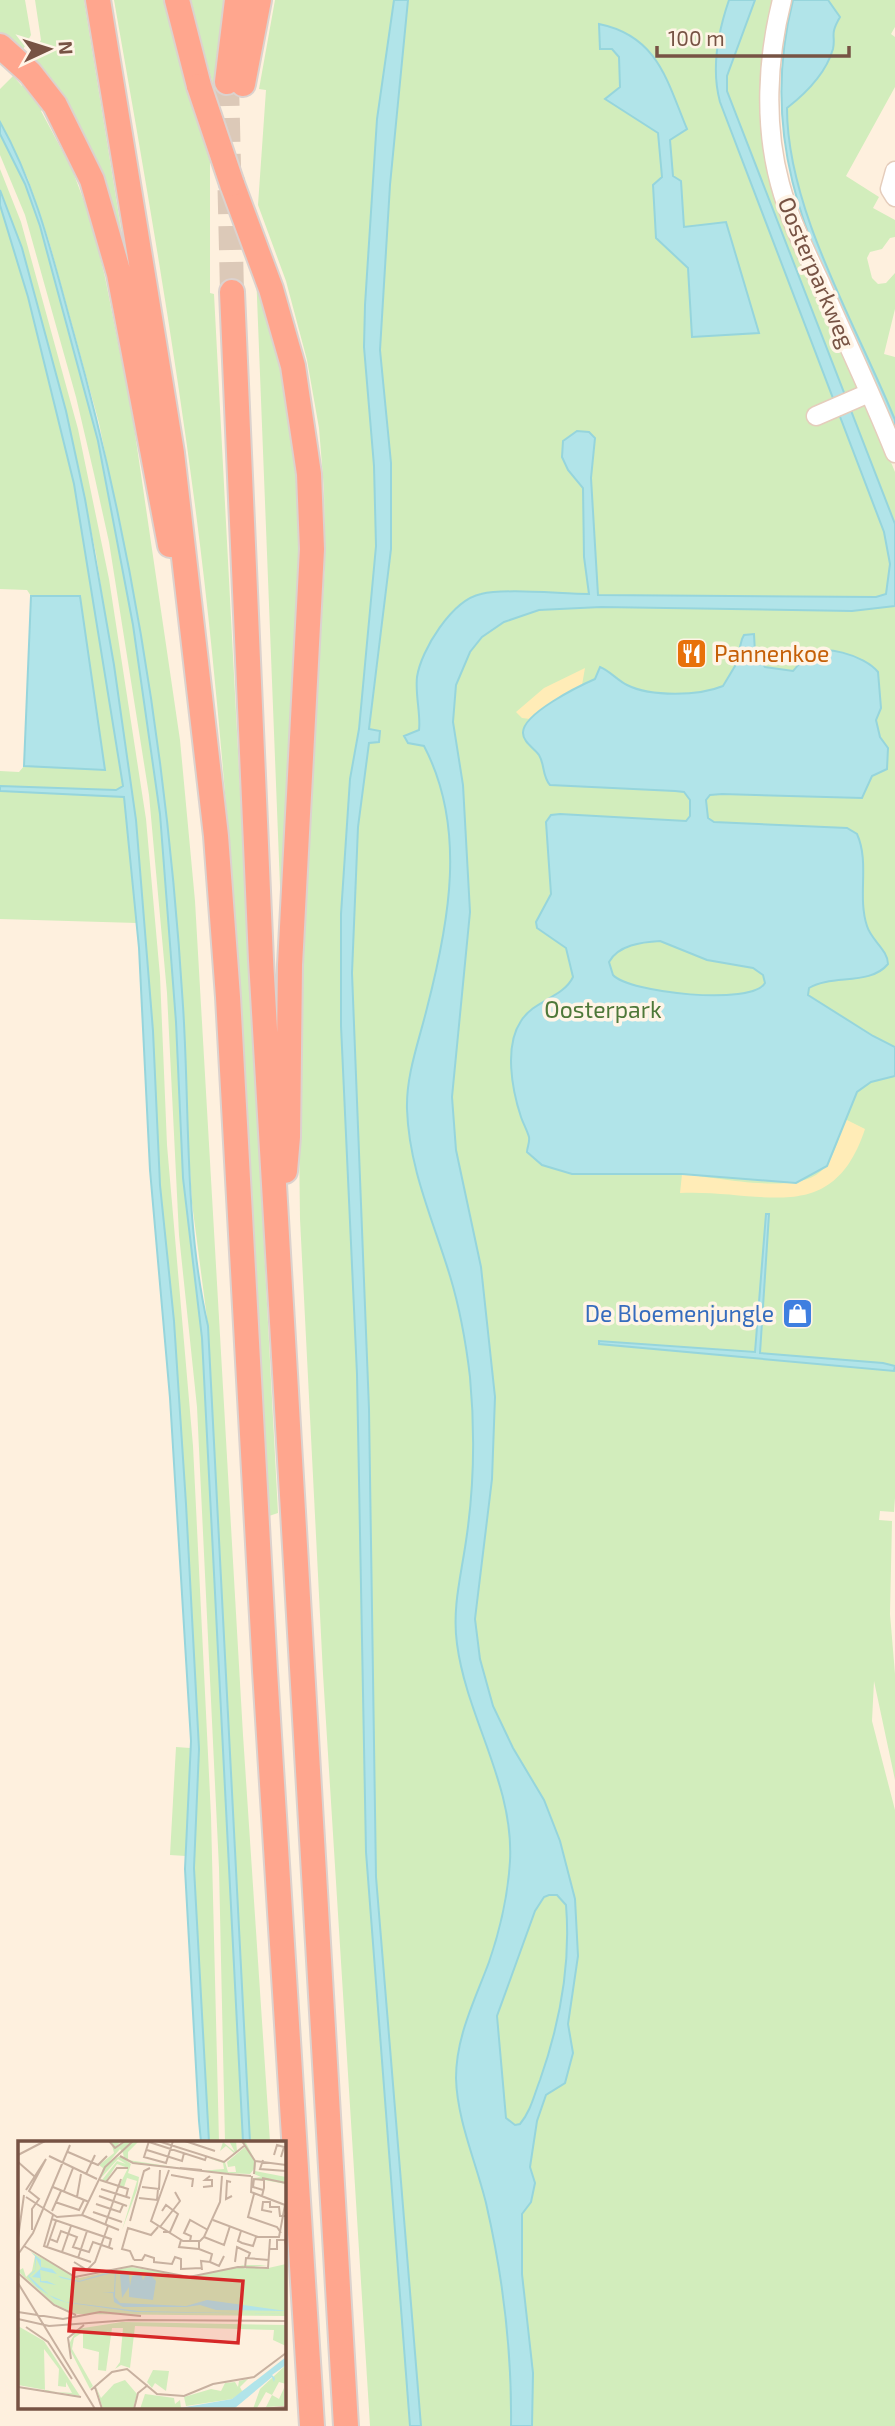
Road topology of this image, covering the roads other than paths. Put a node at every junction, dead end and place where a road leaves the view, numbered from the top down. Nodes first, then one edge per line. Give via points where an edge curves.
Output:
1 (98, 0) edge
2 (177, 0) edge
3 (237, 0) edge
4 (259, 0) edge
5 (782, 0) edge
6 (5, 51) edge
7 (895, 171) edge
8 (895, 197) edge
9 (232, 292) tunnel mouth
10 (861, 397) junction
11 (817, 416) dead end
12 (895, 453) edge
13 (200, 675) junction
14 (277, 1245) junction
15 (312, 2426) edge
16 (346, 2426) edge

1 - 13 highway via 172,453
2 - 14 highway, bridge via 199,86 271,289 303,419 312,549 290,965 288,1137
3 - 4 highway via 235,83
5 - 10 street, Oosterparkweg via 770,74 770,115 780,184
6 - 13 highway via 55,105 92,180 106,226 157,488
7 - 8 street via 890,189
9 - 14 highway
10 - 11 street
10 - 12 street, Oosterparkweg
13 - 15 highway via 228,997
14 - 16 highway

